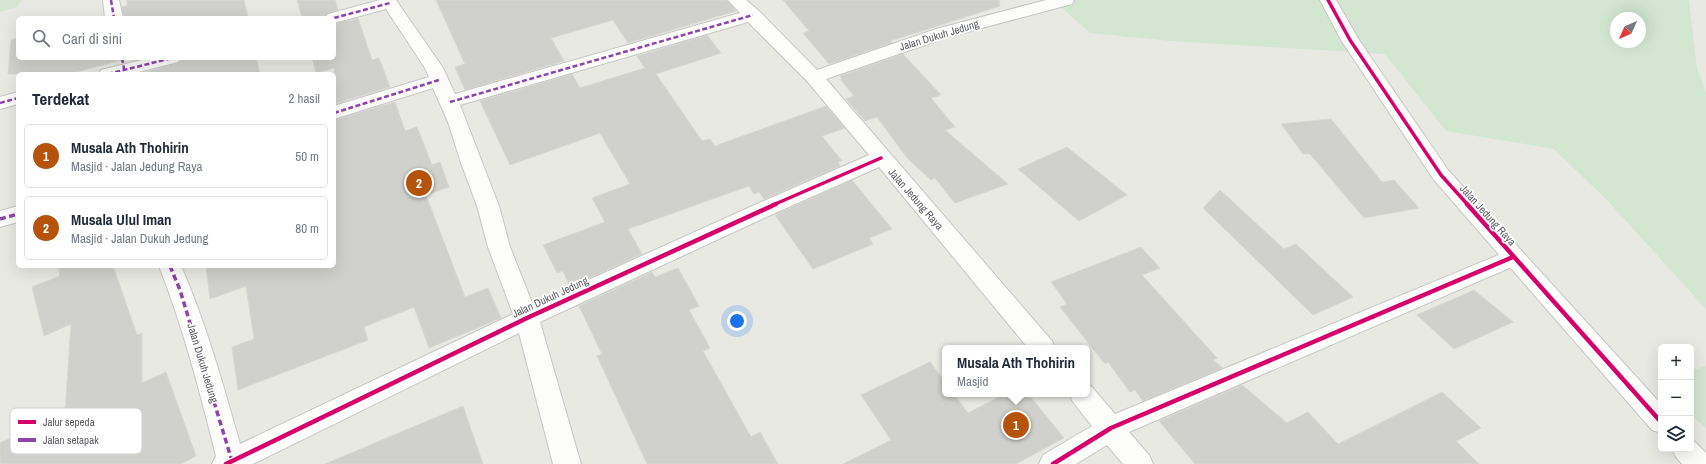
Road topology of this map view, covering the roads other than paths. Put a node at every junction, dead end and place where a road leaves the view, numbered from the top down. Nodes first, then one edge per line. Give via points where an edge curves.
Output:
1 (111, 0) edge
2 (736, 0) edge
3 (1066, 0) edge
4 (1328, 0) edge
5 (389, 2) edge
6 (114, 16) edge
7 (753, 16) junction
8 (336, 17) edge
9 (163, 60) edge
10 (120, 69) edge
11 (814, 77) junction
12 (439, 80) junction
13 (16, 99) edge
14 (450, 102) junction
15 (0, 103) edge
16 (336, 112) edge
17 (881, 158) junction
18 (16, 215) edge
19 (0, 220) edge
20 (1514, 257) junction
21 (171, 268) edge
22 (527, 318) junction
23 (1040, 345) edge
24 (1085, 397) edge
25 (1658, 419) edge
26 (1111, 428) junction
27 (1688, 452) edge
28 (230, 463) edge
29 (567, 464) edge
30 (1053, 464) edge
31 (1139, 464) edge
32 (1699, 464) edge

1 - 6 street
2 - 7 street, Jalan Jedung Raya
3 - 11 street, Jalan Dukuh Jedung via 942,32
4 - 20 street, Jalan Jedung Raya via 1350,40 1441,175
5 - 8 street, Jalan Dukuh Jedung
5 - 12 street, Jalan Dukuh Jedung via 434,68
7 - 11 street, Jalan Jedung Raya
7 - 14 street
9 - 10 street
11 - 17 street, Jalan Jedung Raya
12 - 14 street, Jalan Dukuh Jedung
12 - 16 street
13 - 15 street
14 - 22 street, Jalan Dukuh Jedung via 488,206 499,247
17 - 22 street, Jalan Dukuh Jedung
17 - 23 street, Jalan Jedung Raya
18 - 19 street
20 - 25 street, Jalan Jedung Raya
20 - 26 street
21 - 28 street, Jalan Dukuh Jedung via 182,298
22 - 28 street, Jalan Dukuh Jedung
22 - 29 street, Jalan Dukuh Jedung
24 - 26 street
26 - 30 street
26 - 31 street
27 - 32 street

